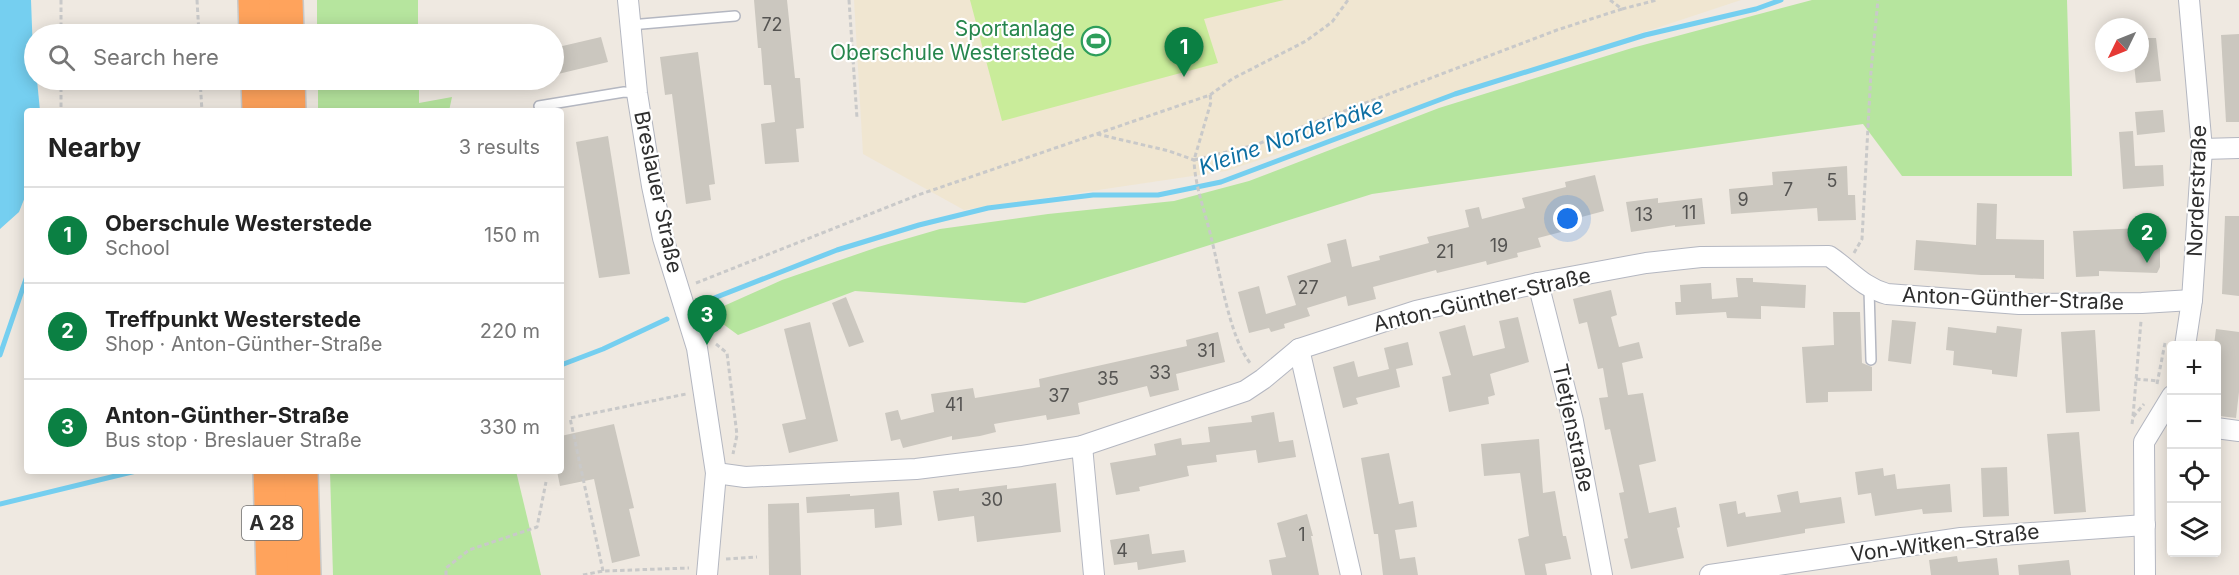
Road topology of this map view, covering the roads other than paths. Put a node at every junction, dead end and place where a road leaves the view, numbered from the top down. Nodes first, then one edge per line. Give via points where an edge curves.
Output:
1 (255, 0) edge
2 (285, 0) edge
3 (628, 0) edge
4 (2189, 0) edge
5 (735, 16) dead end
6 (256, 24) edge
7 (286, 24) edge
8 (629, 25) junction
9 (258, 90) edge
10 (289, 90) edge
11 (637, 93) junction
12 (540, 106) dead end
13 (258, 108) edge
14 (290, 108) edge
15 (2239, 148) edge
16 (2202, 149) junction
17 (1538, 283) junction
18 (1869, 289) junction
19 (2192, 300) junction
20 (2186, 341) edge
21 (1299, 349) junction
22 (1871, 360) dead end
23 (2164, 421) edge
24 (2221, 429) edge
25 (2239, 431) edge
26 (1082, 446) junction
27 (716, 473) junction
28 (270, 474) edge
29 (301, 474) edge
30 (2145, 525) junction
31 (702, 571) edge
32 (273, 575) edge
33 (304, 575) edge
34 (1094, 575) edge
35 (1351, 575) edge
36 (1602, 575) edge
37 (1710, 575) edge
38 (2145, 575) edge

1 - 6 highway
2 - 7 highway
3 - 8 street, Breslauer Straße
4 - 16 street, Norderstraße
5 - 8 lane
8 - 11 street, Breslauer Straße
9 - 13 highway
10 - 14 highway
11 - 12 lane, Breslauer Straße
11 - 27 street, Breslauer Straße via 661,228 684,289 697,348
15 - 16 street
16 - 19 street, Norderstraße
17 - 18 street, Anton-Günther-Straße via 1701,256 1829,256
17 - 21 street, Anton-Günther-Straße via 1416,311
17 - 36 street, Tietjenstraße via 1573,421
18 - 19 street, Anton-Günther-Straße via 1887,294 2019,304
18 - 22 lane
19 - 20 street, Norderstraße
21 - 26 street, Anton-Günther-Straße via 1245,391
21 - 35 street
23 - 30 street via 2144,442
24 - 25 street
26 - 27 street, Anton-Günther-Straße via 916,469 746,477
26 - 34 street
27 - 31 street, Breslauer Straße
28 - 32 highway, A 28
29 - 33 highway, A 28
30 - 37 street, Von-Witken-Straße via 1961,538
30 - 38 street

